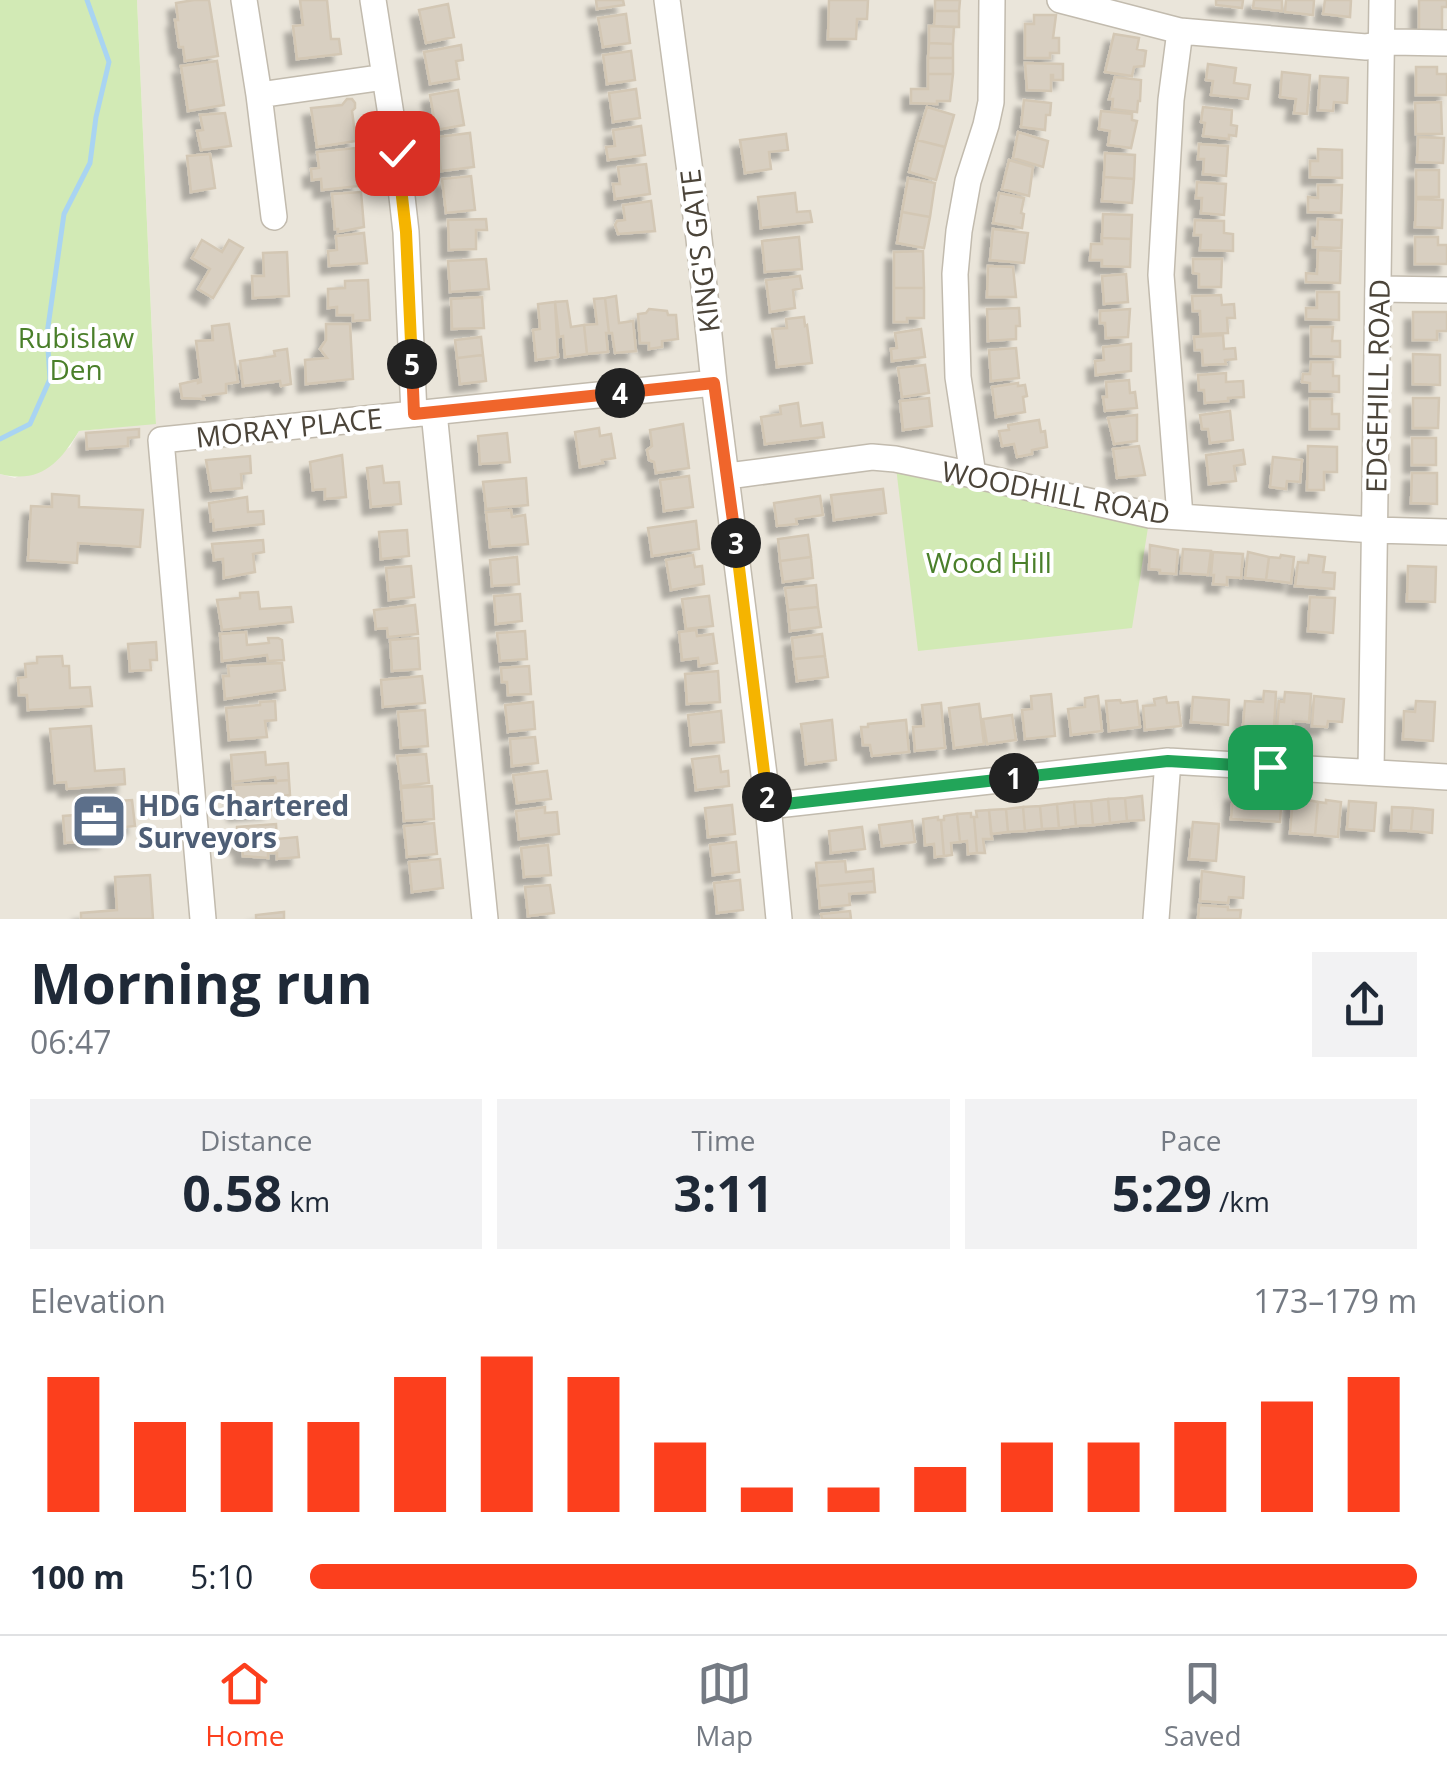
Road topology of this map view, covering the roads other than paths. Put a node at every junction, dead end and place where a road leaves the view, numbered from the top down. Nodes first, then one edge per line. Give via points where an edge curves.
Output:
1 (244, 0) edge
2 (374, 0) edge
3 (667, 0) edge
4 (992, 0) edge
5 (1060, 0) edge
6 (1382, 0) edge
7 (1180, 31) junction
8 (1447, 43) edge
9 (1382, 44) junction
10 (385, 77) junction
11 (259, 94) junction
12 (274, 217) dead end
13 (1378, 289) junction
14 (1447, 290) edge
15 (714, 383) junction
16 (424, 413) junction
17 (974, 475) junction
18 (728, 476) junction
19 (1180, 516) junction
20 (1374, 530) junction
21 (1447, 532) edge
22 (1168, 761) junction
23 (1371, 772) junction
24 (1447, 777) edge
25 (768, 806) junction
26 (204, 919) edge
27 (484, 919) edge
28 (779, 919) edge
29 (1156, 919) edge

1 - 11 street
2 - 10 street
3 - 15 street, KING'S GATE
4 - 17 street via 990,102 968,181 955,274 958,377
5 - 7 street
6 - 9 street, EDGEHILL ROAD
7 - 9 street via 1366,48
7 - 19 street via 1161,275
8 - 9 street
9 - 13 street, EDGEHILL ROAD
10 - 11 street
10 - 16 street
11 - 12 street
13 - 14 street
13 - 20 street, EDGEHILL ROAD
15 - 16 street, MORAY PLACE
15 - 18 street, KING'S GATE
16 - 26 street, MORAY PLACE via 162,440
16 - 27 street
17 - 18 street, WOODHILL ROAD via 872,457
17 - 19 street, WOODHILL ROAD via 1134,512
18 - 25 street, KING'S GATE
19 - 20 street, WOODHILL ROAD
20 - 21 street, WOODHILL ROAD
20 - 23 street, EDGEHILL ROAD
22 - 23 street
22 - 25 street
22 - 29 street
23 - 24 street
25 - 28 street, KING'S GATE

